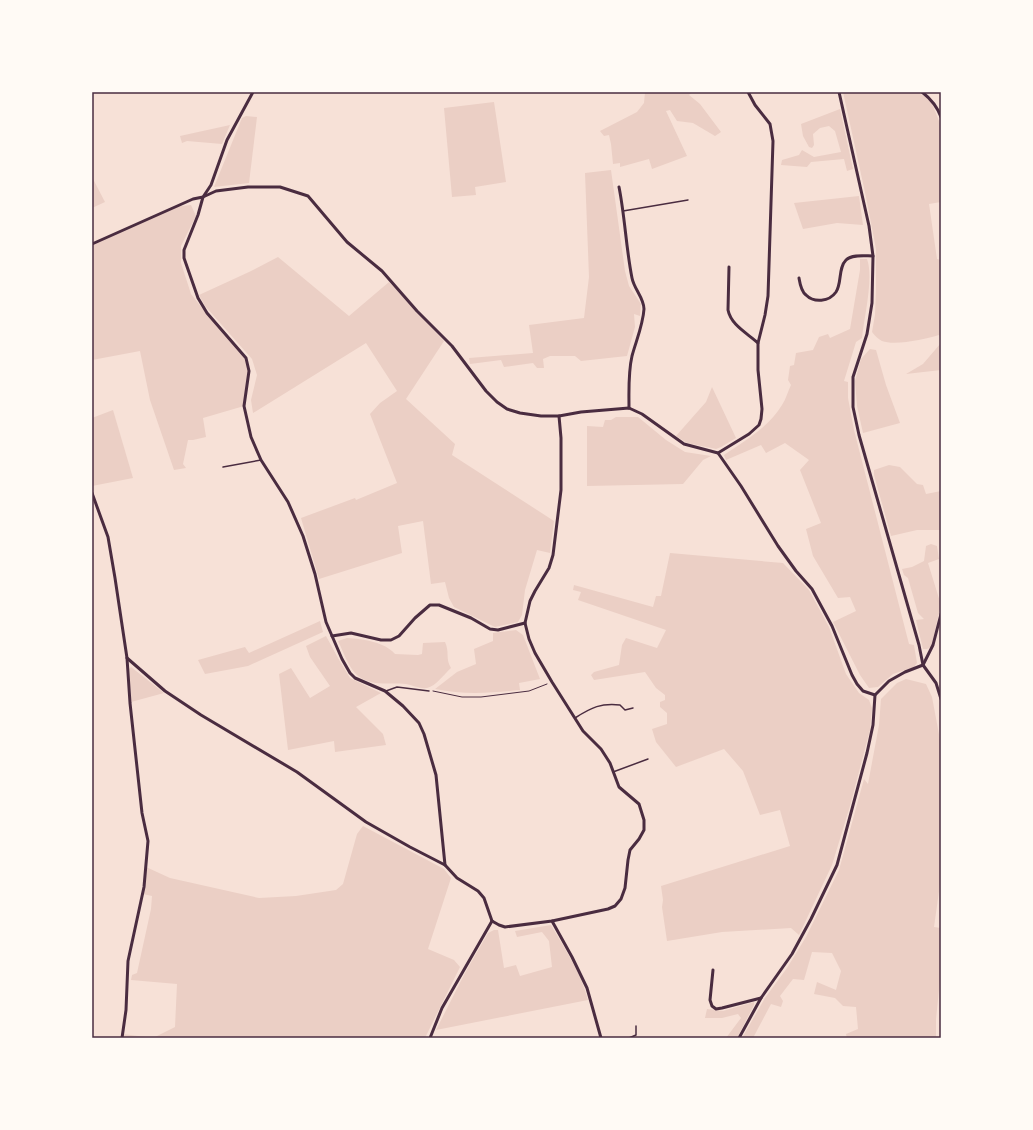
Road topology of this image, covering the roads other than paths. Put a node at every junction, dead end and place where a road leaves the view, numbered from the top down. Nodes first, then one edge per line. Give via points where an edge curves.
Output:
1 (253, 92) edge
2 (748, 92) edge
3 (839, 92) edge
4 (922, 92) edge
5 (941, 117) edge
6 (619, 187) dead end
7 (203, 197) junction
8 (688, 200) dead end
9 (623, 211) junction
10 (92, 244) edge
11 (873, 256) junction
12 (729, 267) dead end
13 (799, 278) dead end
14 (758, 343) junction
15 (629, 408) junction
16 (559, 416) junction
17 (718, 454) junction
18 (261, 460) junction
19 (223, 467) dead end
20 (92, 493) edge
21 (941, 614) edge
22 (525, 623) junction
23 (332, 636) junction
24 (127, 658) junction
25 (923, 665) junction
26 (385, 691) junction
27 (429, 691) road end
28 (875, 695) junction
29 (941, 699) edge
30 (633, 708) dead end
31 (576, 718) junction
32 (648, 759) dead end
33 (613, 772) junction
34 (445, 864) junction
35 (492, 921) junction
36 (552, 921) junction
37 (713, 970) dead end
38 (761, 998) junction
39 (636, 1026) dead end
40 (122, 1038) edge
41 (430, 1038) edge
42 (601, 1038) edge
43 (629, 1038) edge
44 (739, 1038) edge

1 - 7 street via 227,140 211,185
2 - 14 street via 770,124 773,141 768,296
3 - 11 street via 869,226
4 - 5 street via 938,108
6 - 9 street
7 - 10 street via 193,198
7 - 16 street via 216,191 248,187 280,187 308,196 343,239 382,271 452,346 497,402 507,409 520,413
7 - 18 street via 185,244 184,258 198,298 207,313 246,358 249,371 244,406 251,437
8 - 9 lane
9 - 15 street via 632,280 644,308 632,358
11 - 13 street via 850,257 846,260 835,293 825,300 813,300 805,295
11 - 25 street via 872,303 867,334 853,377 853,407
12 - 14 street via 729,315 734,324
14 - 17 street via 762,409 759,425
15 - 16 street
15 - 17 street via 642,414 684,444
16 - 22 street via 560,490 553,555 534,591
17 - 28 street via 778,546 812,589 832,626 857,684 863,691
18 - 19 lane
18 - 23 street via 288,502 303,536
20 - 24 street via 108,537
21 - 25 street via 933,645
22 - 23 street via 498,630 490,629 439,605 430,605 399,636 391,640 351,632
22 - 31 street via 534,653
23 - 26 street via 350,673 355,678
24 - 34 street via 165,691 297,772 366,822
24 - 40 street via 142,813 148,841 144,887 128,961
25 - 28 street via 889,681
25 - 29 street via 936,683
26 - 27 lane via 397,687
26 - 34 street via 419,723 424,734 436,775
28 - 38 street via 874,725 837,865 792,954
30 - 31 lane via 625,710 620,705 607,704 587,710
31 - 33 street via 583,731 601,749
32 - 33 lane
33 - 36 street via 619,787 639,804 644,820 644,830 630,850 621,899 608,909
34 - 35 street via 458,878 484,898
35 - 36 street via 506,927
35 - 41 street via 442,1008
36 - 42 street via 587,988
37 - 38 street via 710,1000 712,1006 722,1008
38 - 44 street
39 - 43 lane via 636,1035

